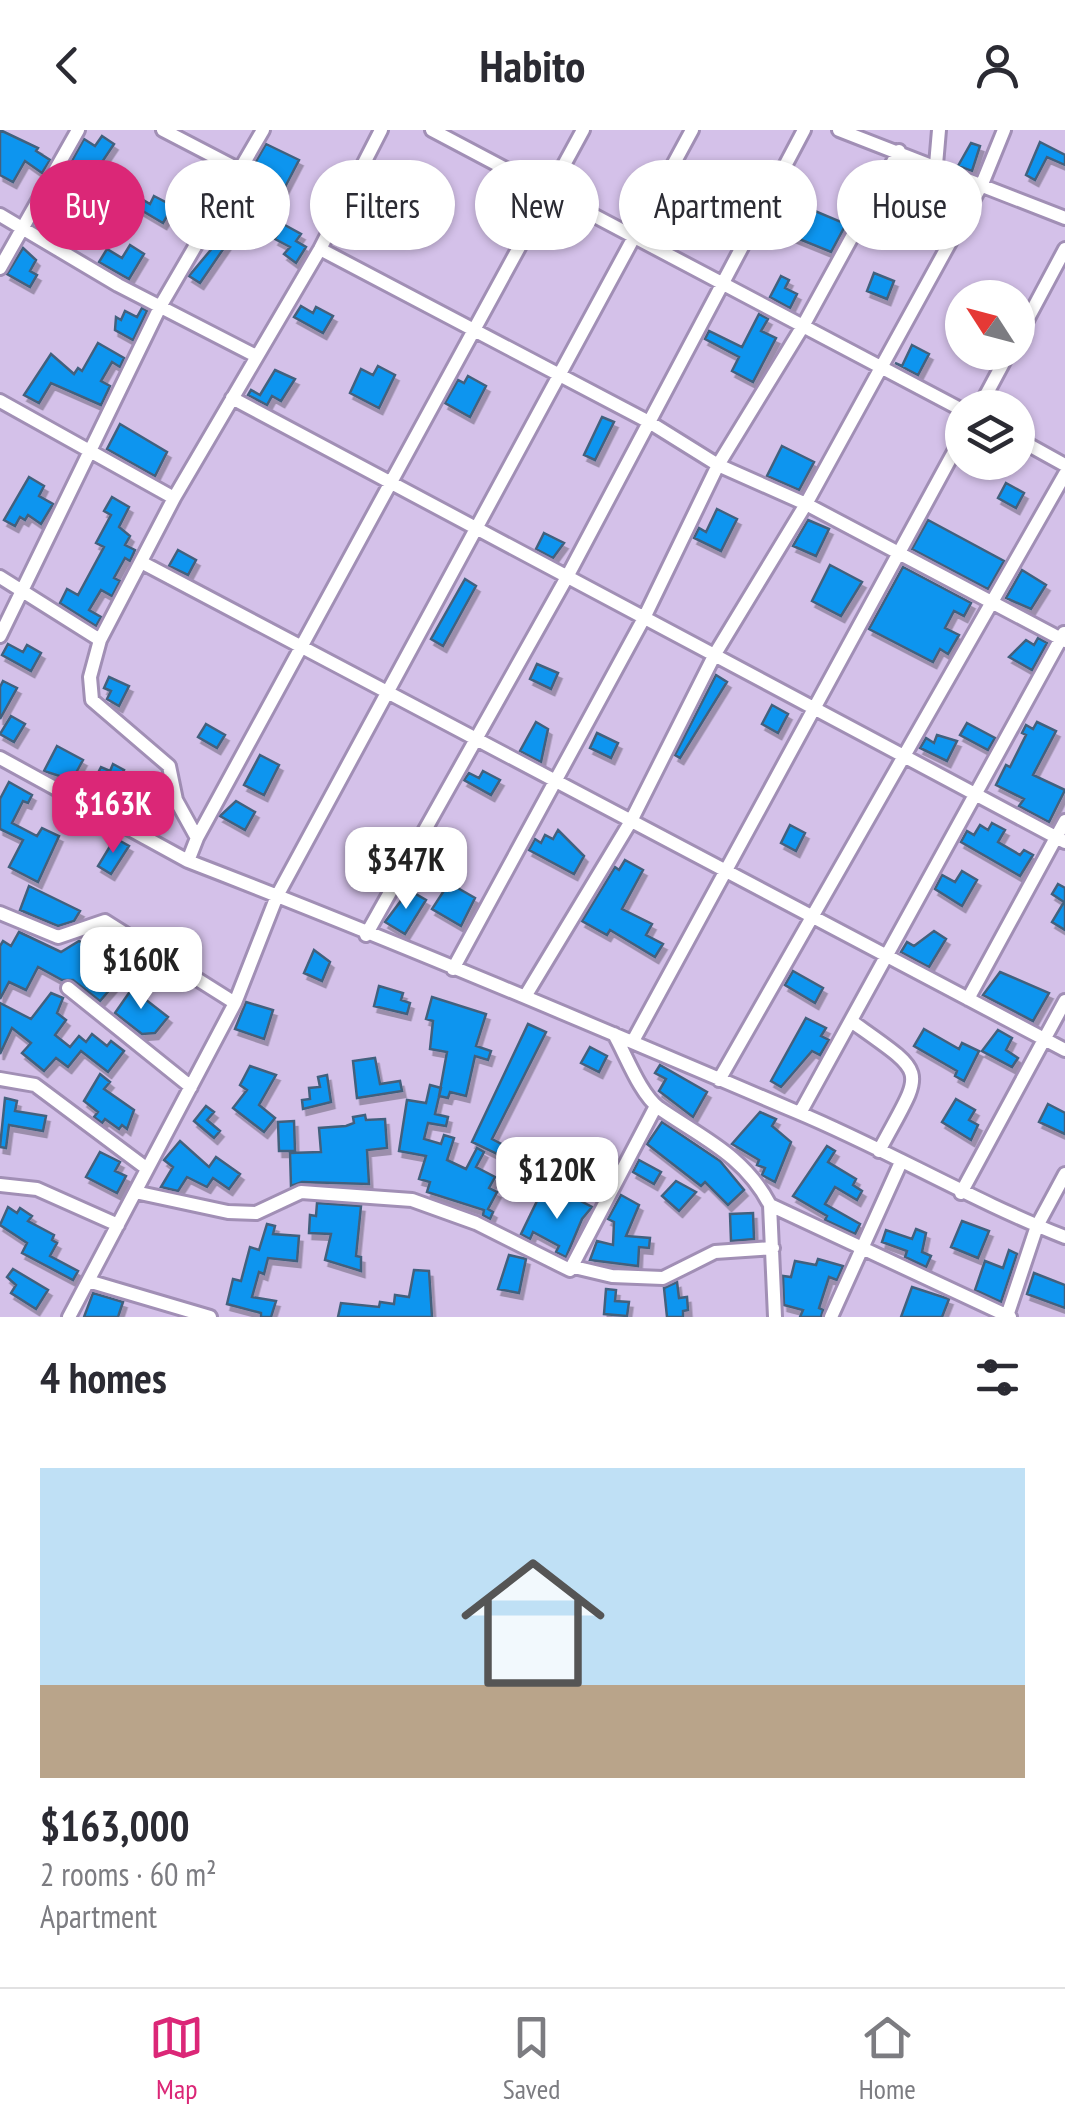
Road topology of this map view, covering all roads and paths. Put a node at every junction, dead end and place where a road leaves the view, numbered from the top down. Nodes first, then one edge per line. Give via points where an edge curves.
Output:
1 (78, 130) edge
2 (162, 130) edge
3 (263, 130) edge
4 (381, 130) edge
5 (432, 130) edge
6 (583, 130) edge
7 (692, 130) edge
8 (804, 130) edge
9 (840, 130) edge
10 (939, 130) edge
11 (1004, 130) edge
12 (899, 151) junction
13 (220, 160) edge
14 (246, 160) edge
15 (366, 160) edge
16 (489, 160) edge
17 (567, 160) edge
18 (676, 160) edge
19 (923, 160) edge
20 (936, 160) edge
21 (982, 184) joint
22 (0, 215) edge
23 (1065, 218) edge
24 (25, 226) junction
25 (193, 250) edge
26 (319, 250) edge
27 (322, 250) edge
28 (517, 250) edge
29 (627, 250) edge
30 (659, 250) edge
31 (946, 250) edge
32 (1065, 250) edge
33 (0, 268) edge
34 (723, 283) junction
35 (160, 305) junction
36 (1035, 305) edge
37 (803, 326) junction
38 (474, 330) junction
39 (256, 356) junction
40 (881, 368) junction
41 (560, 375) junction
42 (232, 398) junction
43 (0, 401) edge
44 (945, 401) edge
45 (648, 422) junction
46 (1035, 449) edge
47 (86, 450) junction
48 (1065, 464) edge
49 (718, 466) junction
50 (945, 469) edge
51 (1065, 474) edge
52 (391, 483) junction
53 (174, 498) junction
54 (806, 504) junction
55 (476, 528) junction
56 (899, 554) junction
57 (140, 562) junction
58 (0, 577) edge
59 (567, 577) junction
60 (19, 589) junction
61 (992, 602) junction
62 (644, 618) junction
63 (0, 636) edge
64 (1064, 638) edge
65 (100, 640) junction
66 (301, 647) junction
67 (716, 654) junction
68 (387, 692) junction
69 (814, 709) junction
70 (476, 739) junction
71 (904, 756) junction
72 (0, 758) edge
73 (552, 780) junction
74 (976, 794) junction
75 (632, 821) junction
76 (1065, 821) edge
77 (197, 838) junction
78 (1061, 839) edge
79 (188, 862) junction
80 (726, 871) junction
81 (277, 896) junction
82 (0, 913) edge
83 (812, 916) junction
84 (366, 934) junction
85 (886, 956) junction
86 (453, 969) junction
87 (68, 988) dead end
88 (526, 995) junction
89 (968, 999) junction
90 (1065, 1001) edge
91 (235, 1003) junction
92 (851, 1021) junction
93 (613, 1032) junction
94 (1044, 1039) junction
95 (633, 1041) junction
96 (1065, 1050) edge
97 (0, 1080) edge
98 (719, 1080) junction
99 (192, 1087) junction
100 (656, 1106) junction
101 (800, 1113) junction
102 (879, 1151) junction
103 (901, 1162) junction
104 (146, 1168) junction
105 (1065, 1174) edge
106 (0, 1185) edge
107 (135, 1192) junction
108 (961, 1193) junction
109 (770, 1205) junction
110 (118, 1225) junction
111 (1037, 1226) junction
112 (1065, 1236) edge
113 (772, 1248) junction
114 (861, 1248) junction
115 (574, 1268) junction
116 (88, 1280) junction
117 (1008, 1316) edge
118 (69, 1317) edge
119 (210, 1317) edge
120 (774, 1317) edge
121 (831, 1317) edge

1 - 24 street
2 - 13 street
3 - 14 street
4 - 15 street
5 - 16 street
6 - 17 street
7 - 18 street
8 - 34 street
9 - 12 street
10 - 20 street
11 - 21 street
12 - 19 street
12 - 37 street
21 - 23 street
22 - 24 street
24 - 33 street
24 - 35 street
25 - 35 street
26 - 39 street
27 - 38 street
28 - 38 street
29 - 41 street
30 - 34 street
31 - 40 street
32 - 36 street
34 - 37 street
34 - 45 street
35 - 39 street
35 - 47 street
37 - 40 street
37 - 49 street
38 - 41 street
38 - 52 street
39 - 42 street
40 - 44 street
40 - 54 street
41 - 45 street
41 - 55 street
42 - 52 street
42 - 53 street
43 - 47 street
45 - 49 street
45 - 59 street
46 - 48 street
47 - 53 street
47 - 60 street
49 - 54 street
49 - 62 street
50 - 56 street
51 - 61 street
52 - 55 street
52 - 66 street
53 - 57 street
54 - 56 street
54 - 67 street
55 - 59 street
55 - 68 street
56 - 61 street
56 - 69 street
57 - 65 street
57 - 66 street
58 - 60 street
59 - 62 street
59 - 70 street
60 - 63 street
60 - 65 street
61 - 64 street
61 - 71 street
62 - 67 street
62 - 73 street
64 - 74 street
65 - 77 street via 90,677 92,700 169,766 176,800
66 - 68 street
66 - 77 street
67 - 69 street
67 - 75 street
68 - 70 street
68 - 81 street
69 - 71 street
69 - 80 street
70 - 73 street
70 - 84 street
71 - 74 street
71 - 83 street
72 - 79 street
73 - 75 street
73 - 86 street
74 - 78 street
74 - 85 street
75 - 80 street
75 - 88 street
76 - 78 street
77 - 79 street
78 - 89 street
79 - 81 street
80 - 83 street
80 - 95 street
81 - 84 street
81 - 91 street
82 - 91 street via 58,937 105,920
83 - 85 street
83 - 98 street
84 - 86 street
85 - 89 street
85 - 92 street
86 - 88 street
87 - 99 street
88 - 93 street
89 - 94 street
90 - 94 street
91 - 99 street
92 - 101 street
92 - 102 street via 913,1071 913,1086
93 - 95 street
93 - 100 street
94 - 96 street
94 - 108 street
95 - 98 street
97 - 104 street via 36,1086
98 - 101 street
99 - 104 street
100 - 109 street via 704,1133 750,1175
100 - 115 street
101 - 102 street
102 - 103 street
103 - 108 street
103 - 114 street
104 - 107 street
105 - 111 street
106 - 110 street via 37,1190
107 - 110 street
107 - 115 street via 228,1212 256,1212 301,1192 412,1200
108 - 111 street
109 - 113 street
109 - 114 street
110 - 116 street
111 - 112 street
111 - 117 street
113 - 115 street via 715,1252 663,1278
113 - 120 street
114 - 117 street
114 - 121 street
116 - 118 street
116 - 119 street

